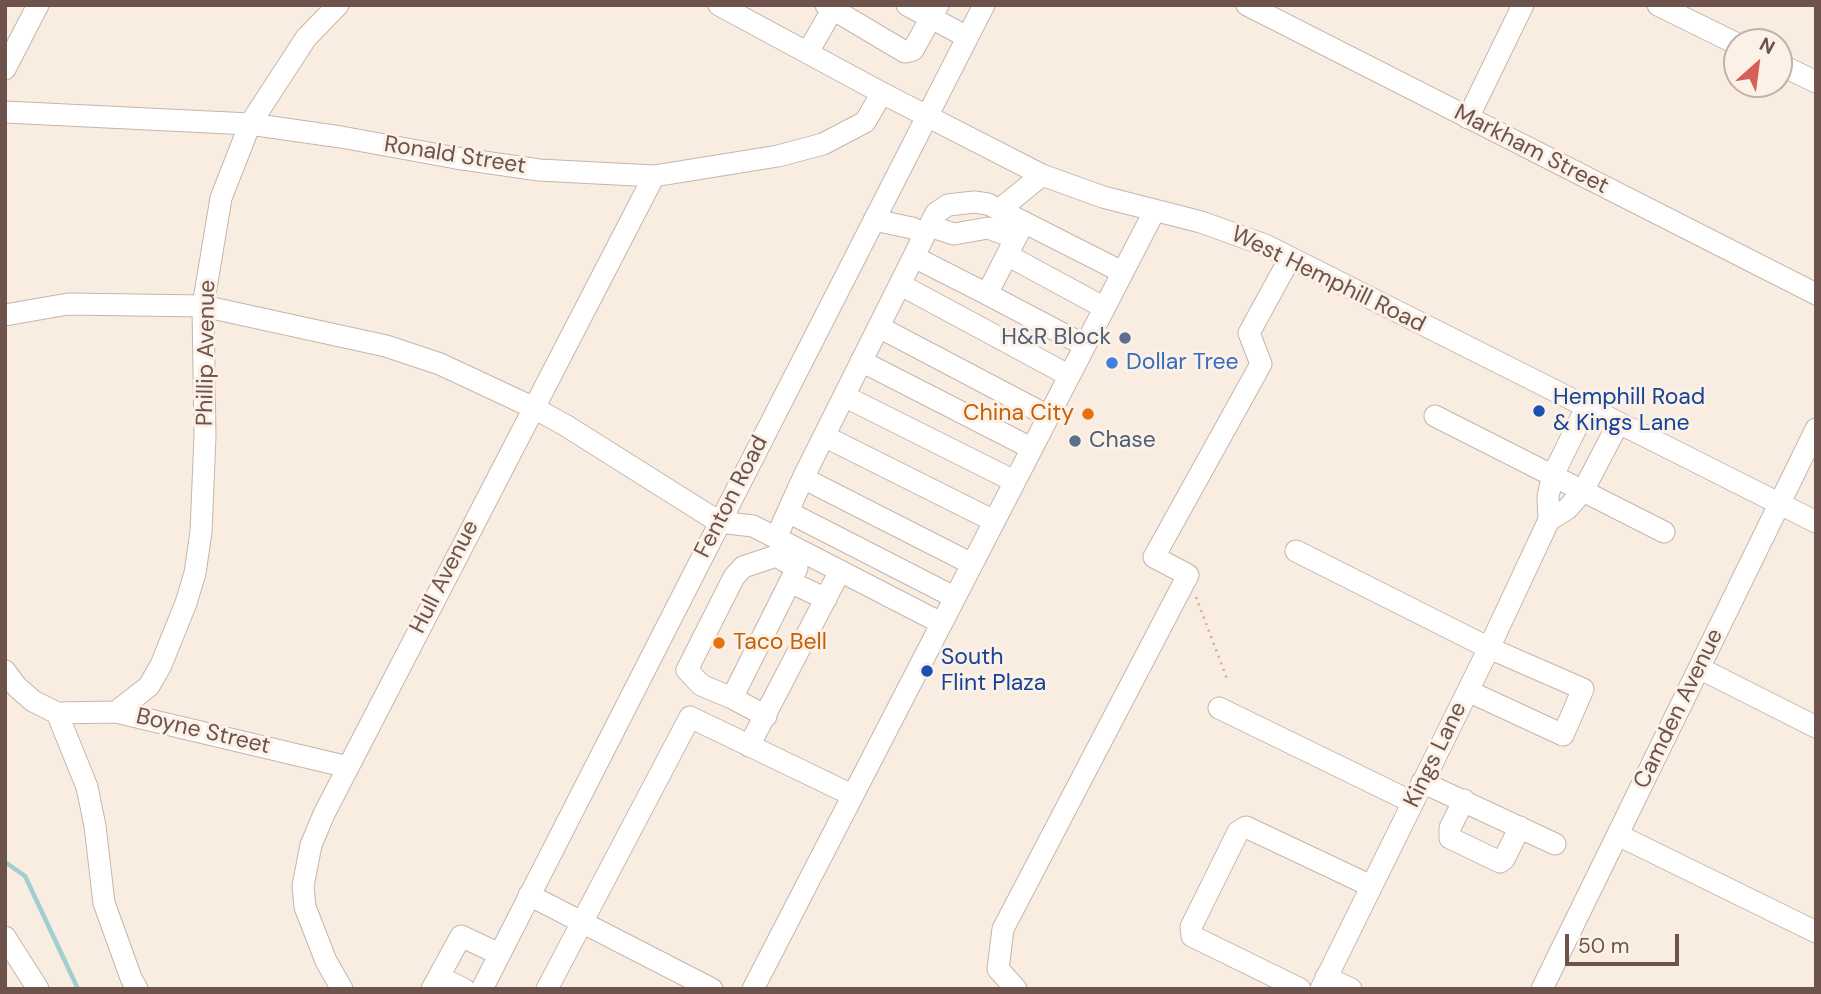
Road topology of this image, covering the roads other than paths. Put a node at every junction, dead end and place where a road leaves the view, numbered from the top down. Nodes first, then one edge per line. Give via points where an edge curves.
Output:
1 (38, 5) edge
2 (338, 5) edge
3 (907, 5) edge
4 (984, 5) edge
5 (1247, 5) edge
6 (1523, 5) edge
7 (1658, 5) edge
8 (722, 6) edge
9 (831, 6) edge
10 (935, 12) edge
11 (759, 15) edge
12 (967, 37) junction
13 (1723, 37) edge
14 (808, 52) junction
15 (5, 69) edge
16 (1793, 71) edge
17 (1816, 82) edge
18 (882, 93) junction
19 (5, 112) edge
20 (926, 116) junction
21 (1468, 118) junction
22 (250, 124) junction
23 (1042, 175) junction
24 (654, 176) junction
25 (999, 210) junction
26 (1154, 210) junction
27 (874, 220) junction
28 (927, 230) junction
29 (1015, 238) junction
30 (914, 257) junction
31 (1290, 258) junction
32 (1122, 272) junction
33 (901, 285) junction
34 (987, 294) junction
35 (1816, 294) edge
36 (203, 306) junction
37 (1103, 307) junction
38 (5, 315) edge
39 (879, 327) junction
40 (1084, 345) junction
41 (861, 361) junction
42 (1068, 376) junction
43 (844, 396) junction
44 (532, 407) junction
45 (1586, 408) junction
46 (1048, 416) junction
47 (1435, 416) dead end
48 (1618, 424) junction
49 (1816, 429) edge
50 (824, 436) junction
51 (1031, 448) junction
52 (1808, 464) edge
53 (1553, 475) junction
54 (803, 478) junction
55 (1014, 481) junction
56 (1583, 491) junction
57 (1779, 504) junction
58 (788, 512) junction
59 (1549, 520) junction
60 (993, 521) junction
61 (719, 522) junction
62 (1816, 522) edge
63 (1664, 532) dead end
64 (776, 538) junction
65 (1296, 551) dead end
66 (972, 564) junction
67 (840, 571) junction
68 (790, 582) junction
69 (954, 597) junction
70 (826, 599) junction
71 (941, 623) junction
72 (1489, 648) junction
73 (1699, 668) junction
74 (5, 671) edge
75 (1468, 691) junction
76 (732, 698) junction
77 (1219, 708) dead end
78 (116, 712) junction
79 (57, 713) junction
80 (766, 716) junction
81 (1816, 727) edge
82 (749, 746) junction
83 (348, 766) junction
84 (1422, 782) junction
85 (852, 795) junction
86 (1464, 800) junction
87 (1412, 802) junction
88 (1520, 827) junction
89 (1618, 835) junction
90 (1555, 844) dead end
91 (1371, 886) junction
92 (529, 895) junction
93 (582, 922) junction
94 (1816, 932) edge
95 (5, 937) edge
96 (499, 954) junction
97 (21, 979) edge
98 (435, 983) edge
99 (1324, 983) edge
100 (38, 989) edge
101 (137, 989) edge
102 (342, 989) edge
103 (464, 989) edge
104 (482, 989) edge
105 (547, 989) edge
106 (712, 989) edge
107 (752, 989) edge
108 (1016, 989) edge
109 (1300, 989) edge
110 (1351, 989) edge
111 (1542, 989) edge

1 - 15 street
2 - 22 street, Phillip Avenue via 306,38
3 - 10 street
4 - 12 street, Fenton Road
5 - 21 street, Markham Street
6 - 21 street
7 - 13 street
8 - 11 street, West Hemphill Road
9 - 10 street via 905,52 913,50
9 - 14 street
10 - 12 street
11 - 14 street, West Hemphill Road
12 - 20 street, Fenton Road
14 - 18 street, West Hemphill Road
16 - 17 street
18 - 20 street, West Hemphill Road
18 - 24 street, Ronald Street via 865,122 822,144 778,156
19 - 22 street, Ronald Street
20 - 23 street, West Hemphill Road
20 - 27 street, Fenton Road
21 - 35 street, Markham Street
22 - 24 street, Ronald Street via 539,170
22 - 36 street, Phillip Avenue via 221,198
23 - 25 street
23 - 26 street, West Hemphill Road
24 - 44 street, Hull Avenue
25 - 28 street via 974,202 948,205 936,213
25 - 29 street
26 - 31 street, West Hemphill Road via 1233,232
26 - 32 street
27 - 28 street
27 - 61 street, Fenton Road
28 - 29 street via 954,234 988,228
28 - 30 street
29 - 32 street
29 - 34 street
29 - 37 street
30 - 33 street
30 - 34 street
31 - 45 street, West Hemphill Road
31 - 108 street via 1249,333 1261,364 1154,557 1188,575 1003,929 998,969
32 - 37 street
33 - 39 street
33 - 42 street
34 - 40 street
36 - 38 street via 68,304
36 - 44 street via 386,346
36 - 78 street, Phillip Avenue via 205,436 195,573 161,665 149,686
37 - 40 street
39 - 41 street
39 - 46 street
40 - 42 street
41 - 43 street
41 - 51 street
42 - 46 street
43 - 50 street
43 - 55 street
44 - 61 street
44 - 83 street, Hull Avenue
45 - 48 street, West Hemphill Road
45 - 53 street, Kings Lane
46 - 51 street
47 - 53 street
48 - 56 street, Kings Lane
48 - 57 street, West Hemphill Road
49 - 52 street, Camden Avenue
50 - 54 street
50 - 60 street
51 - 55 street
52 - 57 street, Camden Avenue
53 - 56 street
53 - 59 street, Kings Lane
54 - 58 street
54 - 66 street
55 - 60 street
56 - 59 street, Kings Lane
56 - 63 street
57 - 62 street, West Hemphill Road
57 - 73 street, Camden Avenue
58 - 64 street
58 - 69 street
59 - 72 street, Kings Lane
60 - 66 street
61 - 64 street via 752,526
61 - 92 street, Fenton Road
64 - 67 street
65 - 72 street
66 - 69 street
67 - 70 street
67 - 71 street
68 - 70 street
68 - 76 street
68 - 76 street via 797,568 776,556 743,567 708,625 687,670 701,685
69 - 71 street
70 - 80 street
71 - 85 street
72 - 75 street, Kings Lane
72 - 75 street via 1583,689 1563,735
73 - 81 street
73 - 89 street, Camden Avenue
74 - 79 street via 33,701
75 - 84 street, Kings Lane
76 - 80 street
77 - 87 street
78 - 79 street, Boyne Street
78 - 83 street, Boyne Street
79 - 101 street via 87,787 104,903
80 - 82 street
82 - 85 street
82 - 93 street via 690,717
83 - 102 street, Hull Avenue via 311,845 303,886 305,907
84 - 86 street
84 - 87 street, Kings Lane
85 - 107 street
86 - 88 street
86 - 88 street via 1450,838 1500,862
87 - 91 street, Kings Lane
88 - 90 street
89 - 94 street
89 - 111 street, Camden Avenue
91 - 99 street, Kings Lane
91 - 109 street via 1246,827 1238,832 1191,927 1192,936
92 - 93 street
92 - 96 street, Fenton Road
93 - 105 street
93 - 106 street
95 - 97 street
96 - 98 street via 461,936
96 - 104 street, Fenton Road
97 - 100 street
98 - 103 street
99 - 110 street

